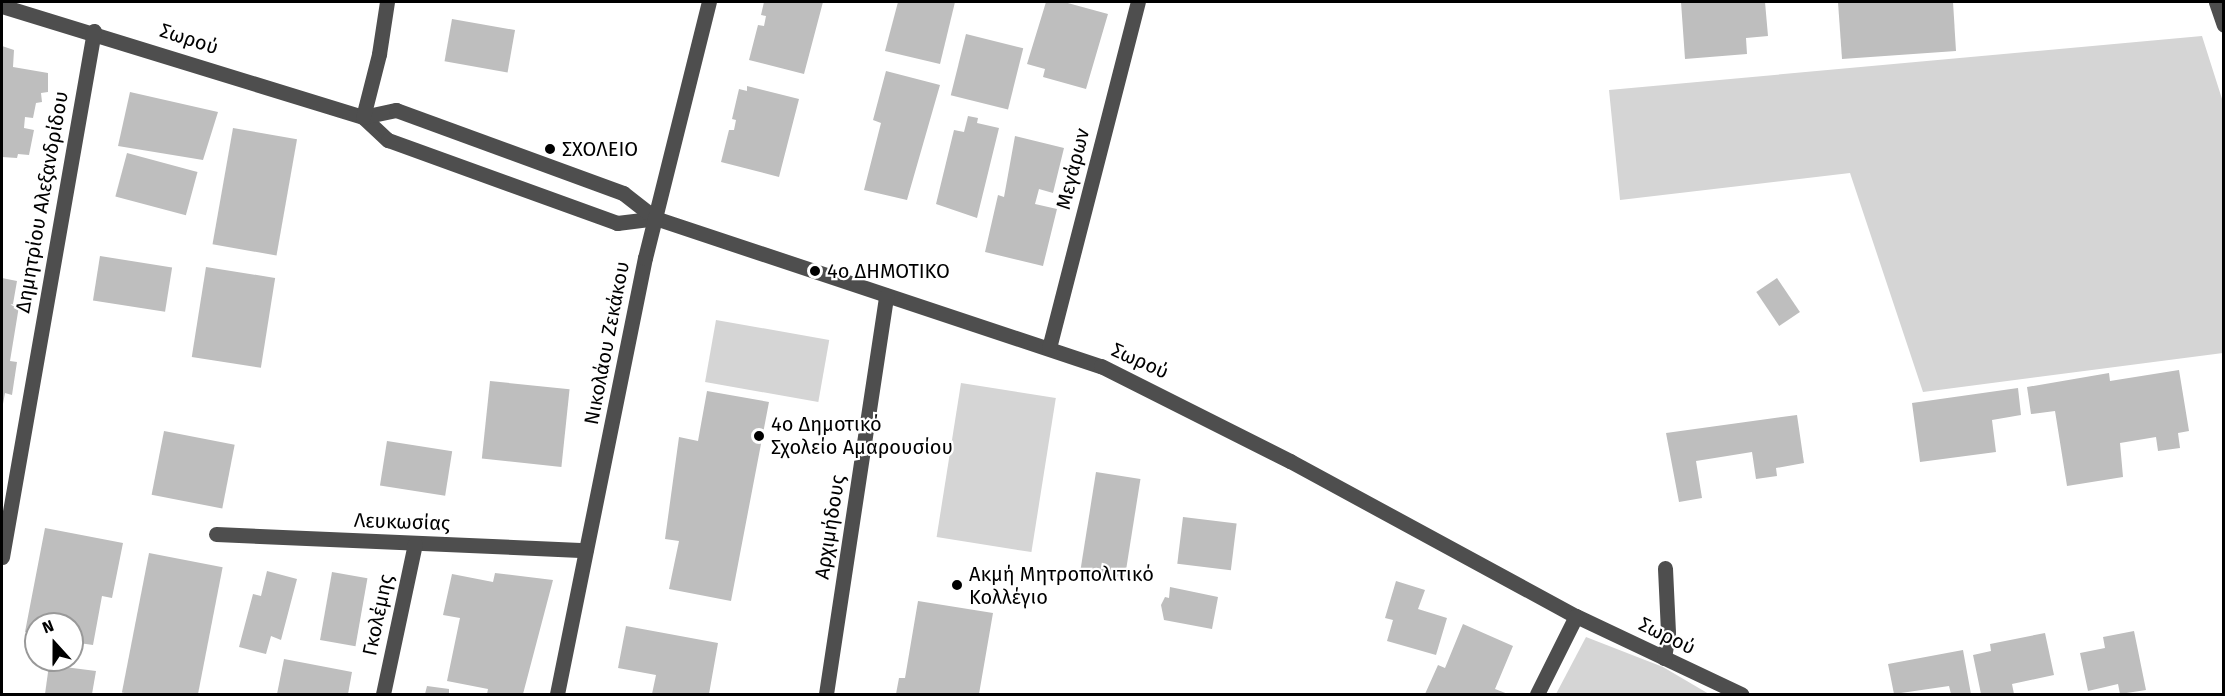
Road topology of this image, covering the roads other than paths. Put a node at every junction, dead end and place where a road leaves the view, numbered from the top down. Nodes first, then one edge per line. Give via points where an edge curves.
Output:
1 (387, 2) edge
2 (709, 2) edge
3 (1138, 2) edge
4 (2216, 2) edge
5 (11, 6) edge
6 (2223, 25) edge
7 (94, 31) junction
8 (363, 117) junction
9 (655, 218) junction
10 (886, 295) junction
11 (1049, 348) junction
12 (6, 504) edge
13 (216, 534) dead end
14 (415, 544) junction
15 (586, 550) junction
16 (2, 557) edge
17 (1665, 568) dead end
18 (1576, 616) junction
19 (1664, 658) junction
20 (383, 694) edge
21 (557, 694) edge
22 (826, 694) edge
23 (1537, 694) edge
24 (1741, 694) edge

1 - 8 street
2 - 9 street, Νικολάου Ζεκάκου
3 - 11 street, Μεγάρων
4 - 6 street
5 - 7 street, Σωρού
7 - 8 street, Σωρού
7 - 12 street, Δημητρίου Αλεξανδρίδου
8 - 9 street, Σωρού via 388,140 617,223
8 - 9 street, Σωρού via 396,110 623,193
9 - 10 street, Σωρού
9 - 15 street, Νικολάου Ζεκάκου
10 - 11 street, Σωρού
10 - 22 street, Αρχιμήδους
11 - 18 street, Σωρού via 1151,388
12 - 16 street, Δημητρίου Αλεξανδρίδου
13 - 14 street, Λευκωσίας
14 - 15 street, Λευκωσίας
14 - 20 street, Γκολέμης
15 - 21 street, Νικολάου Ζεκάκου
17 - 19 street via 1668,632
18 - 19 street, Σωρού
18 - 23 street
19 - 24 street, Σωρού

